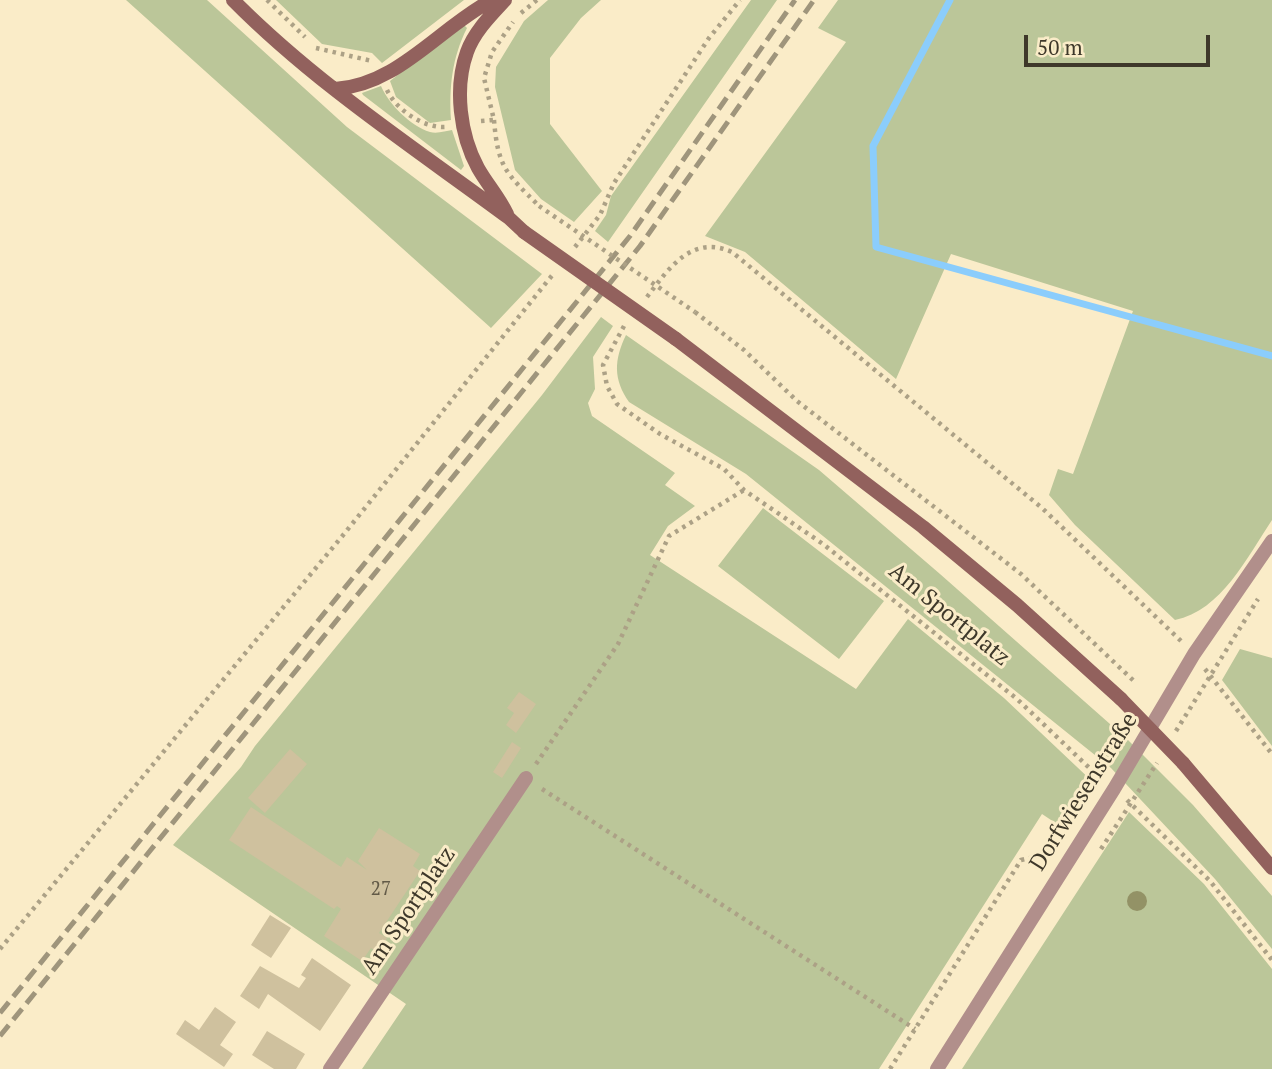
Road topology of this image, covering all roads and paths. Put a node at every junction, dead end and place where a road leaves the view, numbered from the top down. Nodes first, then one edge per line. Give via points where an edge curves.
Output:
1 (233, 0) edge
2 (267, 0) edge
3 (492, 0) edge
4 (505, 0) edge
5 (740, 0) edge
6 (376, 66) dead end
7 (335, 89) junction
8 (494, 120) dead end
9 (509, 218) junction
10 (566, 258) dead end
11 (558, 269) dead end
12 (641, 305) dead end
13 (632, 316) dead end
14 (744, 490) junction
15 (1272, 541) edge
16 (1194, 654) junction
17 (1138, 685) dead end
18 (1272, 754) edge
19 (526, 778) junction
20 (1101, 779) junction
21 (1095, 789) dead end
22 (1114, 789) junction
23 (1057, 852) dead end
24 (1272, 868) edge
25 (0, 949) edge
26 (1272, 960) edge
27 (915, 1029) junction
28 (330, 1069) edge
29 (890, 1069) edge
30 (937, 1069) edge

1 - 7 main road
2 - 6 path via 317,49 371,60
3 - 7 main road via 382,76 354,88
4 - 9 main road via 483,23 467,51 461,102 468,146
5 - 10 path via 709,38 614,183 600,215
7 - 9 main road
8 - 17 path, bridge via 496,150 504,172 539,206 744,350 797,401 1021,574
9 - 24 main road, bridge via 923,527 1017,605 1183,762
11 - 25 path
12 - 16 path via 675,261 697,247 722,247 732,252 1042,508
13 - 14 path, Am Sportplatz via 603,365 617,404 724,469
14 - 19 path via 669,536 618,644
14 - 20 path, Am Sportplatz via 823,544 1007,691
15 - 16 street, Dorfwiesenstraße
16 - 18 path
16 - 22 street, Dorfwiesenstraße
19 - 27 path
19 - 28 street, Am Sportplatz
20 - 21 path
20 - 22 path, Am Sportplatz
22 - 26 path, Am Sportplatz via 1210,881
22 - 30 street, Dorfwiesenstraße
23 - 27 path via 1021,860
27 - 29 path

